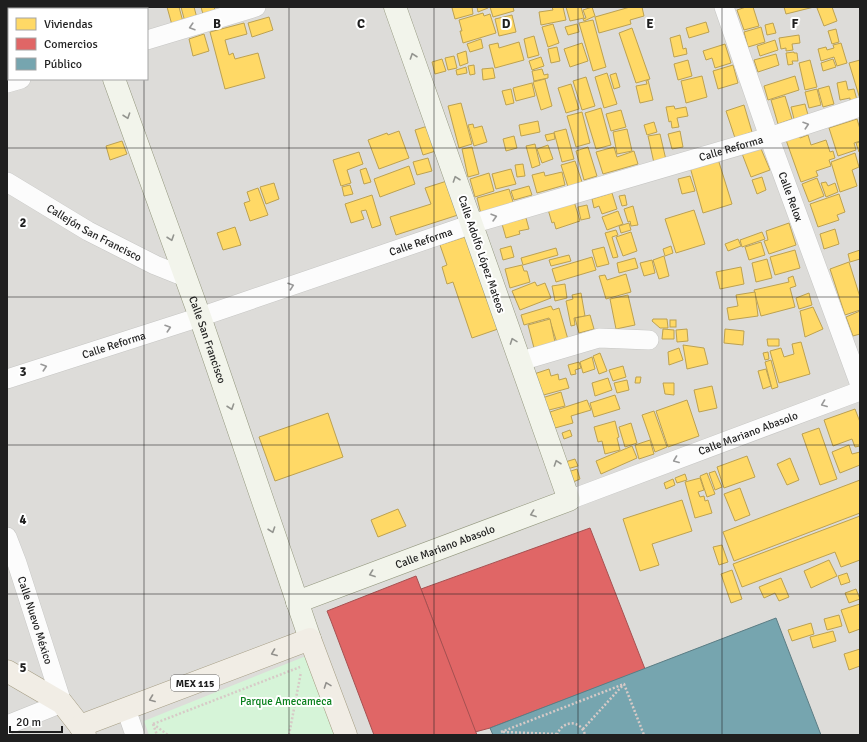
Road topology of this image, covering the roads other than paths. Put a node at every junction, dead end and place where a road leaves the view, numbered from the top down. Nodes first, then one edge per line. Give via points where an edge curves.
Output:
1 (256, 7) edge
2 (396, 7) edge
3 (724, 7) edge
4 (148, 40) edge
5 (18, 80) edge
6 (114, 80) edge
7 (7, 83) edge
8 (860, 107) edge
9 (769, 136) junction
10 (7, 182) edge
11 (472, 224) junction
12 (185, 277) junction
13 (200, 317) junction
14 (649, 340) dead end
15 (521, 361) junction
16 (7, 379) edge
17 (860, 385) edge
18 (860, 391) edge
19 (570, 500) junction
20 (7, 537) edge
21 (296, 602) junction
22 (310, 639) junction
23 (7, 671) edge
24 (62, 703) junction
25 (126, 709) junction
26 (7, 725) edge
27 (83, 731) edge
28 (135, 735) edge
29 (346, 735) edge

1 -> 4 street
11 -> 2 street, Calle Adolfo López Mateos
3 - 9 street, Calle Relox
5 - 7 street
6 -> 12 street, Calle San Francisco
9 -> 8 street, Calle Reforma
11 -> 9 street, Calle Reforma
9 - 17 street, Calle Relox
10 - 12 street, Callejón San Francisco via 88,231 155,265
13 -> 11 street, Calle Reforma
15 -> 11 street, Calle Adolfo López Mateos
12 - 13 street, Calle San Francisco
16 -> 13 street, Calle Reforma
13 -> 21 street, Calle San Francisco
14 - 15 street via 600,338
19 -> 15 street, Calle Adolfo López Mateos
18 -> 19 street, Calle Mariano Abasolo
19 -> 21 street, Calle Mariano Abasolo
20 - 24 street, Calle Nuevo México
21 - 22 street
22 -> 25 main road, MEX 115
29 -> 22 main road
23 - 24 main road, MEX 115
24 - 26 street
24 - 27 main road, MEX 115
25 - 27 main road, MEX 115
25 - 28 street

